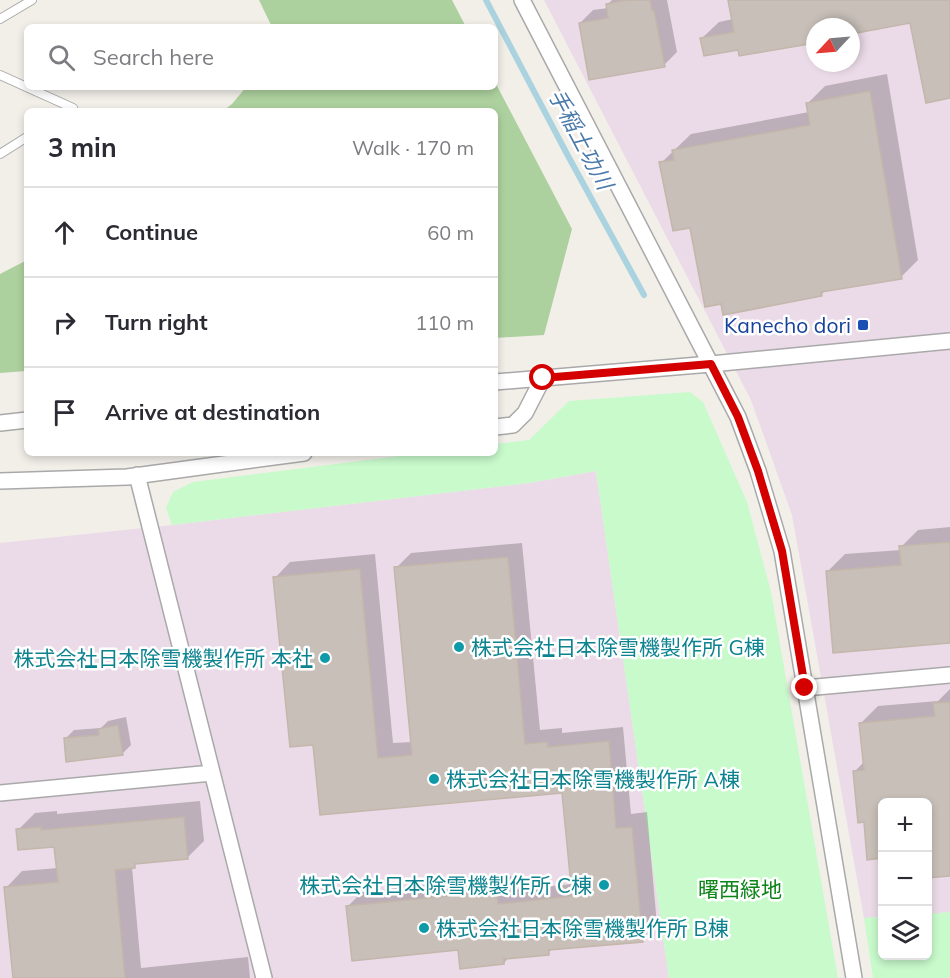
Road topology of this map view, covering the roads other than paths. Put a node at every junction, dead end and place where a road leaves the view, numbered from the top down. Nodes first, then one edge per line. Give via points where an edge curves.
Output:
1 (32, 0) edge
2 (522, 0) edge
3 (0, 19) edge
4 (0, 75) edge
5 (24, 86) edge
6 (33, 90) edge
7 (73, 108) edge
8 (24, 139) edge
9 (0, 153) edge
10 (950, 341) edge
11 (711, 364) junction
12 (543, 378) junction
13 (498, 382) edge
14 (24, 420) edge
15 (0, 423) edge
16 (498, 427) edge
17 (281, 456) edge
18 (136, 475) junction
19 (0, 481) edge
20 (950, 675) edge
21 (805, 688) junction
22 (212, 773) junction
23 (0, 794) edge
24 (264, 978) edge
25 (854, 978) edge

1 - 3 lane
2 - 11 street
4 - 5 lane
6 - 7 lane
8 - 9 lane
10 - 11 street
11 - 12 street
11 - 21 street via 738,417 782,551
12 - 13 street
12 - 16 street via 525,413 513,425
14 - 15 street
17 - 18 street
18 - 19 street
18 - 22 street
20 - 21 street
21 - 25 street
22 - 23 street
22 - 24 street

